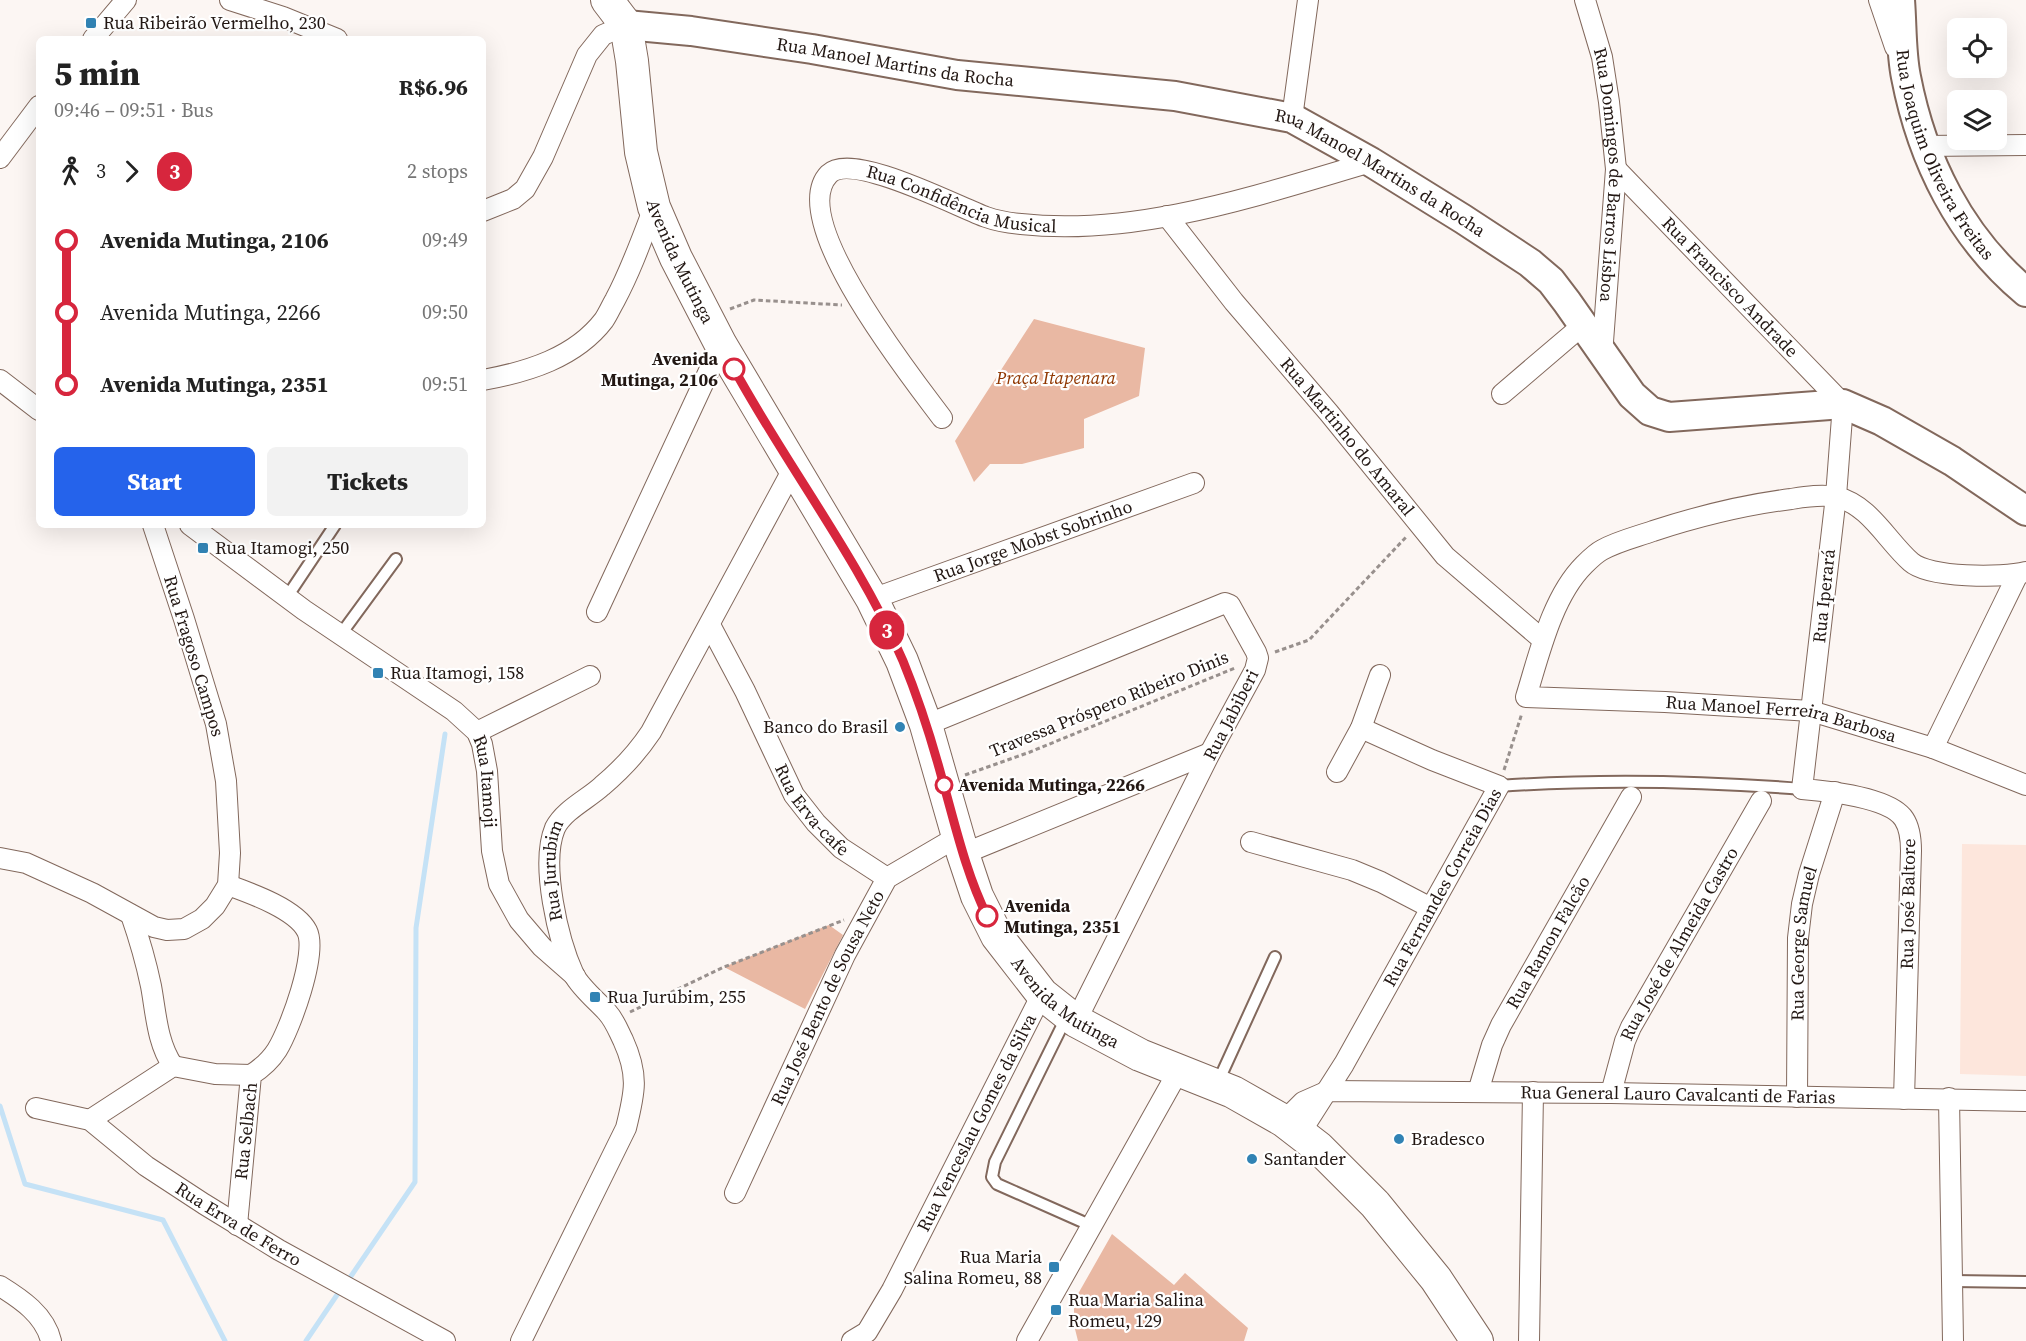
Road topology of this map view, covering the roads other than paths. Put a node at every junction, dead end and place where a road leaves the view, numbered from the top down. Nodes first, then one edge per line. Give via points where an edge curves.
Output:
1 (126, 0) edge
2 (230, 0) edge
3 (607, 0) edge
4 (1308, 0) edge
5 (1585, 0) edge
6 (1879, 0) edge
7 (1900, 0) edge
8 (626, 25) junction
9 (96, 36) edge
10 (330, 36) edge
11 (1905, 75) junction
12 (36, 110) edge
13 (1292, 118) junction
14 (2026, 145) edge
15 (1923, 146) junction
16 (0, 158) edge
17 (1371, 162) junction
18 (1616, 169) junction
19 (654, 207) junction
20 (486, 210) edge
21 (1167, 216) junction
22 (2026, 292) edge
23 (1583, 326) junction
24 (721, 345) junction
25 (1602, 355) junction
26 (486, 379) edge
27 (0, 380) edge
28 (1502, 394) dead end
29 (1843, 404) junction
30 (36, 408) edge
31 (942, 417) dead end
32 (794, 467) junction
33 (1194, 483) dead end
34 (1836, 496) junction
35 (2026, 511) edge
36 (154, 528) edge
37 (194, 528) edge
38 (333, 528) edge
39 (396, 560) dead end
40 (2022, 573) edge
41 (287, 597) junction
42 (872, 599) junction
43 (597, 612) dead end
44 (710, 625) junction
45 (341, 634) junction
46 (1543, 640) junction
47 (1380, 675) dead end
48 (590, 676) dead end
49 (1811, 711) junction
50 (926, 725) junction
51 (1361, 728) junction
52 (477, 732) junction
53 (1933, 748) junction
54 (1210, 753) junction
55 (1337, 772) dead end
56 (2026, 785) edge
57 (1499, 786) junction
58 (1802, 789) junction
59 (1835, 792) junction
60 (1631, 797) dead end
61 (1761, 801) dead end
62 (1251, 842) dead end
63 (960, 846) junction
64 (0, 858) edge
65 (887, 878) junction
66 (228, 885) junction
67 (1431, 908) junction
68 (131, 915) junction
69 (1275, 957) dead end
70 (575, 976) junction
71 (1042, 994) junction
72 (1072, 1018) junction
73 (173, 1066) junction
74 (1179, 1070) junction
75 (251, 1074) junction
76 (1217, 1086) junction
77 (1328, 1090) junction
78 (1478, 1092) junction
79 (1533, 1092) junction
80 (1611, 1093) junction
81 (1797, 1097) junction
82 (1949, 1098) junction
83 (1904, 1099) junction
84 (2026, 1101) edge
85 (36, 1108) dead end
86 (90, 1120) junction
87 (1292, 1127) junction
88 (735, 1193) dead end
89 (237, 1225) junction
90 (1092, 1226) junction
91 (1953, 1281) junction
92 (2026, 1282) edge
93 (0, 1286) edge
94 (51, 1341) edge
95 (445, 1341) edge
96 (521, 1341) edge
97 (852, 1341) edge
98 (1027, 1341) edge
99 (1477, 1341) edge
100 (1529, 1341) edge
101 (1953, 1341) edge

1 - 9 street
2 - 10 street
3 - 8 main road, Avenida Mutinga
4 - 13 street
5 - 18 street, Rua Domingos de Barros Lisboa via 1602,57
6 - 11 street
7 - 11 main road, Rua Joaquim Oliveira Freitas
8 - 13 main road, Rua Manoel Martins da Rocha via 812,49 957,75 1175,96
8 - 19 main road, Avenida Mutinga via 641,152
8 - 20 street via 603,35 586,55 543,157 525,189 513,199
11 - 15 main road, Rua Joaquim Oliveira Freitas
12 - 16 street
13 - 17 main road, Rua Manoel Martins da Rocha
14 - 15 street
15 - 22 main road, Rua Joaquim Oliveira Freitas via 1951,205 1979,244
17 - 21 street, Rua Confidência Musical
17 - 23 main road, Rua Manoel Martins da Rocha via 1530,263 1551,281
18 - 25 street, Rua Domingos de Barros Lisboa
18 - 29 street, Rua Francisco Andrade
19 - 24 main road, Avenida Mutinga
19 - 26 street via 628,276 604,320 581,344 518,374
21 - 31 street, Rua Confidência Musical via 1060,227 1020,224 988,218 897,179 865,171 838,169 830,173 819,198 830,244 862,306
21 - 46 street, Rua Martinho do Amaral via 1445,556
23 - 25 main road, Rua Manoel Martins da Rocha
23 - 28 street
24 - 32 main road, Avenida Mutinga
24 - 43 street
25 - 29 main road, Rua Manoel Martins da Rocha via 1632,395 1658,415
27 - 30 street
29 - 34 street, Rua Iperará
29 - 35 main road, Rua Manoel Martins da Rocha via 1882,421 1952,461
32 - 42 main road, Avenida Mutinga
32 - 44 street, Rua Jurubim
33 - 42 street, Rua Jorge Mobst Sobrinho
34 - 40 street via 1855,504 1923,570 2007,576
34 - 46 street via 1776,501 1706,514 1600,551 1570,583
34 - 49 street, Rua Iperará
36 - 66 street, Rua Fragoso Campos via 216,723 226,781
37 - 41 street, Rua Itamoji
38 - 41 lane
39 - 45 lane
40 - 53 street
41 - 45 street, Rua Itamoji
42 - 50 main road, Avenida Mutinga via 902,661
44 - 65 street, Rua Erva-cafe via 794,795 842,848
44 - 70 street, Rua Jurubim via 635,756 562,818 555,829 550,870 554,912
45 - 52 street, Rua Itamoji via 454,711
46 - 49 street, Rua Manoel Ferreira Barbosa via 1527,697
47 - 51 street
48 - 52 street
49 - 53 street, Rua Manoel Ferreira Barbosa
49 - 58 street, Rua Iperará
50 - 54 street, Rua Jabiberi via 1221,605 1230,605 1258,658
50 - 63 main road, Avenida Mutinga
51 - 55 street
51 - 57 street
52 - 70 street, Rua Itamoji via 488,771 492,851 499,884 519,920
53 - 56 street, Rua Manoel Ferreira Barbosa
54 - 63 street, Rua José Bento de Sousa Neto
54 - 72 street, Rua Jabiberi
57 - 58 lane via 1641,781
57 - 67 street, Rua Fernandes Correia Dias
58 - 59 street, Rua José Baltore
59 - 81 street, Rua George Samuel via 1809,874 1797,938
59 - 83 street, Rua José Baltore via 1894,810 1904,818 1911,838
60 - 78 street, Rua Ramon Falcão via 1501,1025
61 - 80 street, Rua José de Almeida Castro via 1631,1027
62 - 67 street via 1352,870
63 - 65 street, Rua José Bento de Sousa Neto
63 - 71 main road, Avenida Mutinga via 977,896 997,936
64 - 68 street via 26,863
65 - 88 street, Rua José Bento de Sousa Neto via 845,955
66 - 68 street via 202,919 184,928 154,927
66 - 75 street, Rua Selbach via 291,915 307,931 309,939 302,989 292,1017 278,1049 265,1066
67 - 77 street, Rua Fernandes Correia Dias
68 - 73 street via 142,948 161,1041
69 - 76 lane
70 - 96 street, Rua Jurubim via 614,1020 631,1057 635,1075 633,1099 626,1128
71 - 72 main road, Avenida Mutinga
71 - 97 street, Rua Venceslau Gomes da Silva via 892,1290 867,1332
72 - 74 main road, Avenida Mutinga via 1140,1055
72 - 90 lane via 995,1162 992,1177 997,1184
73 - 75 street via 216,1074
73 - 86 street
74 - 76 main road, Avenida Mutinga
74 - 90 street
75 - 89 street, Rua Selbach
76 - 87 main road, Avenida Mutinga
77 - 78 street, Rua General Lauro Cavalcanti de Farias
77 - 87 street via 1303,1102
78 - 79 street, Rua General Lauro Cavalcanti de Farias
79 - 80 street, Rua General Lauro Cavalcanti de Farias
79 - 100 street
80 - 81 street, Rua General Lauro Cavalcanti de Farias
81 - 83 street, Rua General Lauro Cavalcanti de Farias
82 - 83 street, Rua General Lauro Cavalcanti de Farias
82 - 84 street, Rua General Lauro Cavalcanti de Farias
82 - 91 street
85 - 86 street, Rua Erva de Ferro
86 - 89 street, Rua Erva de Ferro via 146,1166
87 - 99 main road, Avenida Mutinga via 1375,1204 1436,1279
89 - 95 street, Rua Erva de Ferro
90 - 98 street
91 - 92 lane
91 - 101 street
93 - 94 street via 42,1320

